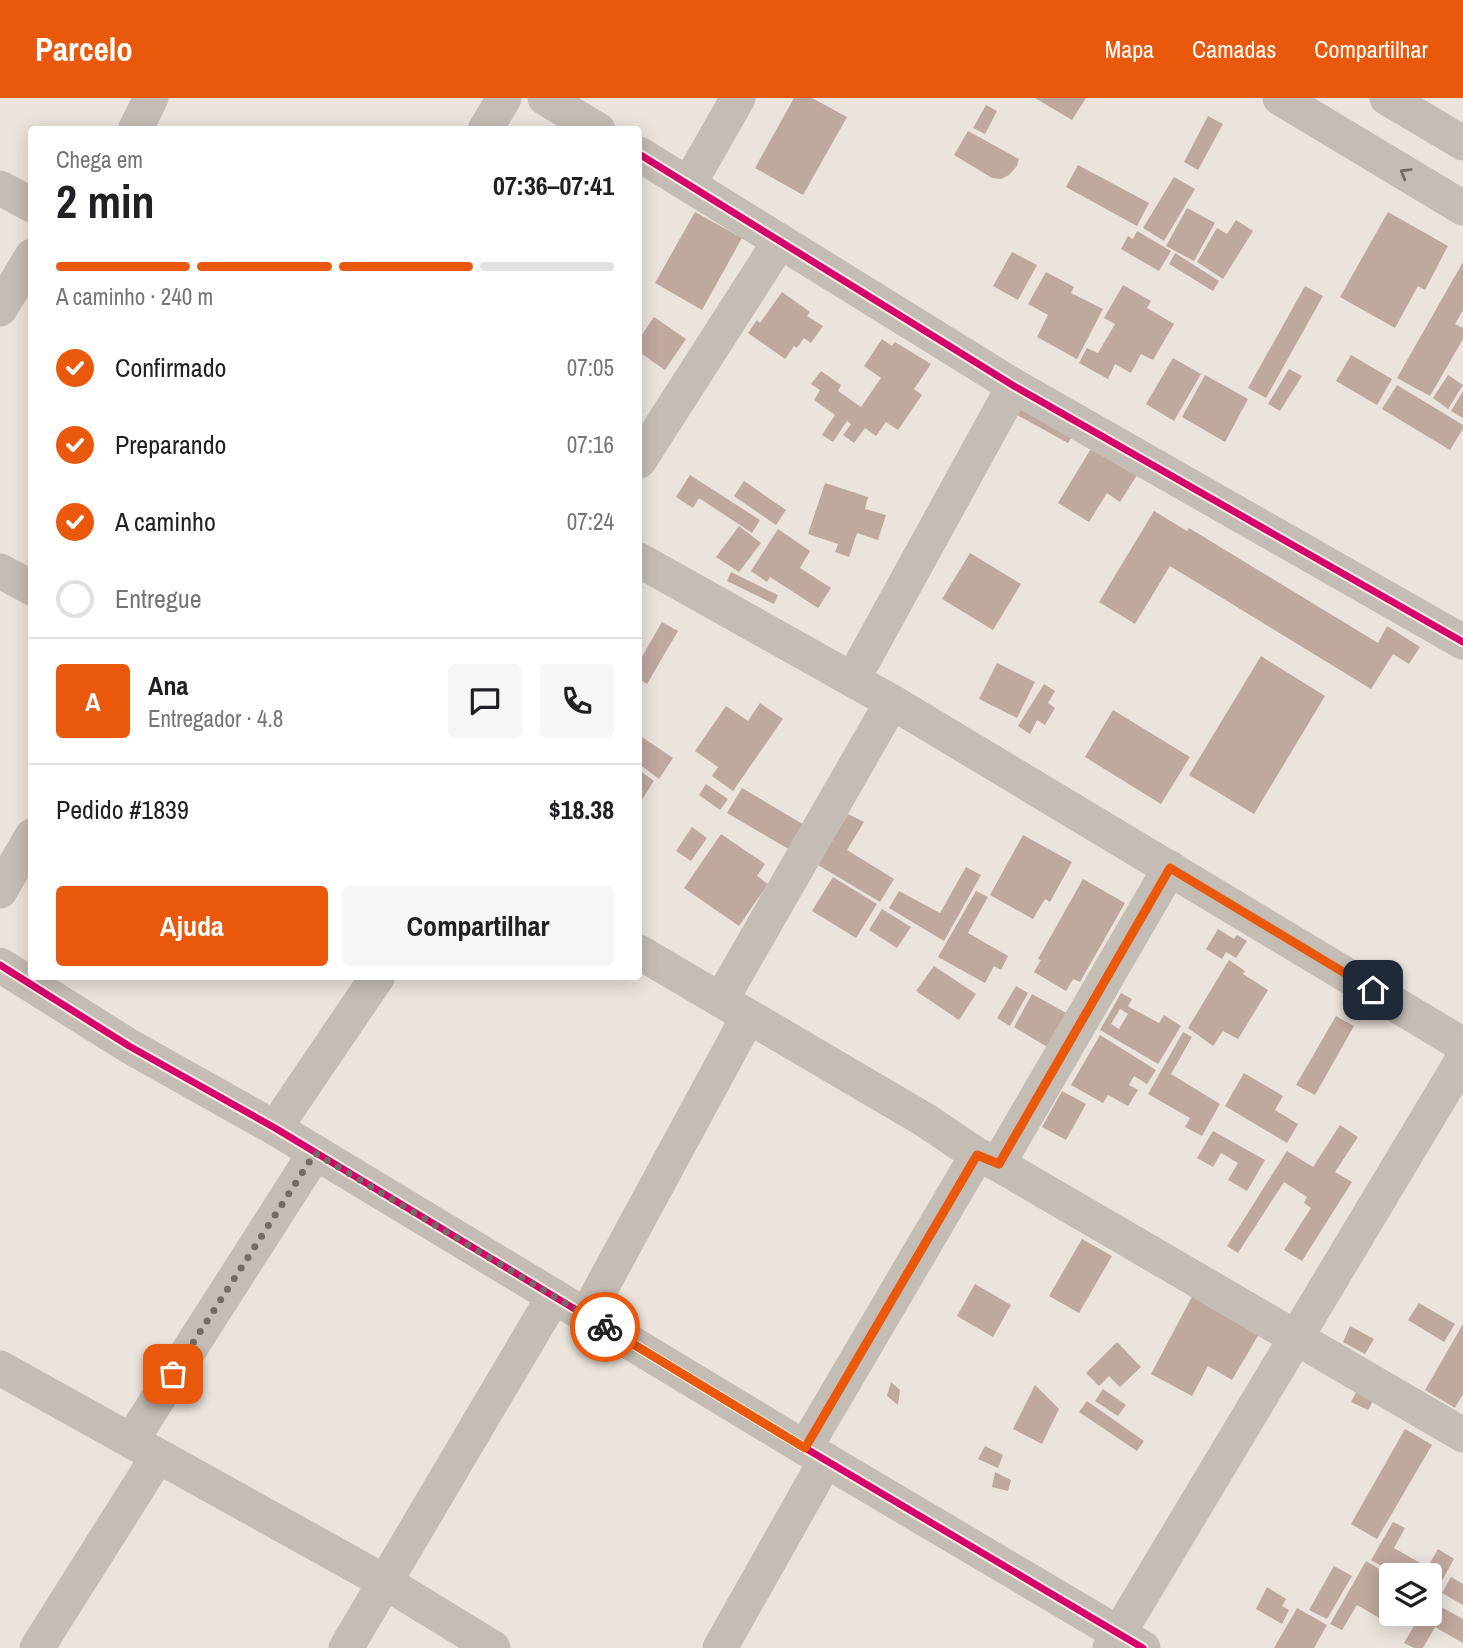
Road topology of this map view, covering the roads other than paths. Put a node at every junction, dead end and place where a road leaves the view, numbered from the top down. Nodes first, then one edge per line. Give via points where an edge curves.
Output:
1 (151, 98) edge
2 (504, 98) edge
3 (545, 98) edge
4 (738, 98) edge
5 (1280, 98) edge
6 (1387, 98) edge
7 (137, 126) edge
8 (487, 126) edge
9 (591, 126) edge
10 (1463, 143) edge
11 (642, 156) edge
12 (688, 184) junction
13 (0, 188) edge
14 (28, 203) edge
15 (1463, 208) edge
16 (780, 241) junction
17 (28, 263) edge
18 (0, 309) edge
19 (1014, 386) junction
20 (642, 456) edge
21 (642, 562) edge
22 (0, 571) edge
23 (28, 586) edge
24 (1463, 642) edge
25 (853, 679) junction
26 (892, 702) junction
27 (28, 843) edge
28 (1170, 868) junction
29 (0, 891) edge
30 (642, 954) edge
31 (2, 972) edge
32 (375, 980) edge
33 (735, 1009) junction
34 (1463, 1045) edge
35 (1463, 1059) edge
36 (275, 1128) junction
37 (315, 1153) junction
38 (988, 1159) junction
39 (554, 1296) junction
40 (586, 1316) junction
41 (1295, 1338) junction
42 (0, 1368) edge
43 (1463, 1435) edge
44 (144, 1448) junction
45 (816, 1454) junction
46 (385, 1583) junction
47 (1124, 1643) edge
48 (37, 1648) edge
49 (346, 1648) edge
50 (493, 1648) edge
51 (720, 1648) edge

1 - 7 street
2 - 8 street
3 - 9 street
4 - 12 street
15 -> 5 street
6 - 10 street
11 - 12 street
12 - 16 street
13 - 14 street
16 - 19 street
16 - 20 street
17 - 18 street
19 - 24 street
19 - 25 street
21 - 25 street
22 - 23 street
25 - 26 street
26 - 28 street
26 - 33 street
27 - 29 street
28 - 34 street
28 - 38 street
30 - 33 street
31 - 36 street
32 - 36 street
33 - 38 street
33 - 40 street
35 - 41 street
36 - 37 street
37 - 39 street
37 - 44 street
38 - 41 street
38 - 45 street
39 - 40 street
39 - 46 street
40 - 45 street
41 - 43 street
41 - 47 street
42 - 44 street
44 - 46 street
44 - 48 street
45 - 47 street
45 - 51 street
46 - 49 street
46 - 50 street

